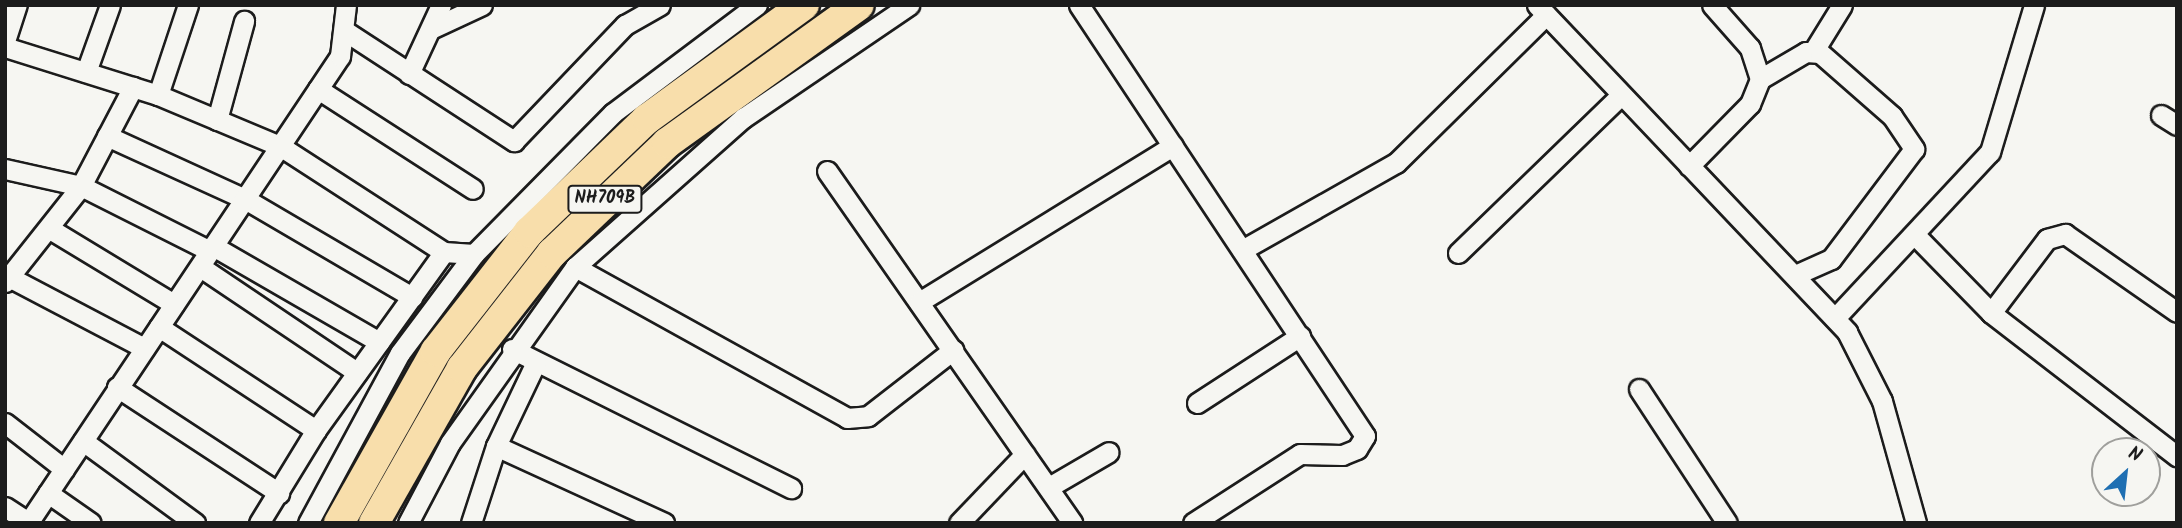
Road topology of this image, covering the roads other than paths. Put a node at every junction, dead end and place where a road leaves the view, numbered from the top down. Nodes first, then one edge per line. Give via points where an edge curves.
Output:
1 (17, 5) edge
2 (110, 5) edge
3 (188, 5) edge
4 (346, 5) edge
5 (442, 5) edge
6 (482, 5) edge
7 (660, 5) edge
8 (757, 5) edge
9 (804, 5) edge
10 (859, 5) edge
11 (909, 5) edge
12 (1079, 5) edge
13 (1712, 5) edge
14 (1842, 5) edge
15 (2034, 5) edge
16 (1542, 10) edge
17 (244, 21) dead end
18 (432, 28) junction
19 (345, 31) junction
20 (5, 41) edge
21 (5, 47) edge
22 (1813, 52) junction
23 (86, 72) junction
24 (409, 74) junction
25 (1760, 79) junction
26 (133, 87) junction
27 (317, 89) junction
28 (159, 95) junction
29 (1621, 95) junction
30 (217, 120) junction
31 (107, 136) junction
32 (280, 146) junction
33 (1173, 146) junction
34 (1689, 166) junction
35 (5, 169) edge
36 (827, 171) dead end
37 (81, 186) junction
38 (472, 190) dead end
39 (245, 199) junction
40 (50, 229) junction
41 (1914, 234) junction
42 (1242, 250) junction
43 (444, 252) junction
44 (1458, 253) dead end
45 (474, 254) junction
46 (208, 255) junction
47 (575, 267) junction
48 (1795, 275) junction
49 (7, 279) edge
50 (412, 297) junction
51 (919, 302) junction
52 (174, 304) junction
53 (2177, 312) edge
54 (1991, 313) junction
55 (1835, 318) junction
56 (159, 327) junction
57 (1300, 336) junction
58 (379, 342) junction
59 (144, 348) junction
60 (512, 349) junction
61 (953, 350) junction
62 (536, 362) junction
63 (357, 372) junction
64 (117, 387) junction
65 (1639, 389) dead end
66 (1197, 403) dead end
67 (5, 423) edge
68 (316, 430) junction
69 (82, 441) junction
70 (496, 446) junction
71 (1110, 452) dead end
72 (1025, 454) junction
73 (2177, 456) edge
74 (64, 469) junction
75 (1049, 487) junction
76 (791, 488) dead end
77 (48, 493) junction
78 (279, 494) junction
79 (5, 507) edge
80 (28, 522) edge
81 (90, 523) edge
82 (195, 523) edge
83 (259, 523) edge
84 (308, 523) edge
85 (339, 523) edge
86 (374, 523) edge
87 (408, 523) edge
88 (471, 523) edge
89 (664, 523) edge
90 (959, 523) edge
91 (1073, 523) edge
92 (1193, 523) edge
93 (1727, 523) edge
94 (1916, 523) edge

1 - 20 street
2 - 23 street
3 - 28 street
4 - 19 street
5 - 18 street
6 - 18 street
7 - 24 street via 625,24 514,141
8 - 45 street via 613,113
9 - 85 highway, NH709B via 647,119 529,232 429,361
10 - 86 highway, NH709B via 667,143 552,253 462,368
11 - 47 street via 743,118
12 - 33 street
13 - 25 street via 1750,48
14 - 22 street via 1818,33
15 - 41 street via 1990,152
16 - 29 street
16 - 42 street via 1396,163
17 - 30 street
18 - 24 street
19 - 24 street
19 - 27 street via 340,56
21 - 23 street
22 - 25 street
22 - 48 street via 1835,63 1892,116 1914,149 1831,259
23 - 26 street
25 - 34 street via 1749,104
26 - 28 street
26 - 31 street
27 - 32 street
27 - 38 street
28 - 30 street
29 - 34 street
29 - 44 street
30 - 32 street
31 - 37 street
31 - 39 street
32 - 39 street
32 - 43 street
33 - 42 street
33 - 51 street
34 - 48 street
35 - 37 street
36 - 51 street
37 - 40 street
37 - 46 street
39 - 46 street
39 - 50 street
40 - 49 street
40 - 52 street
41 - 54 street
41 - 55 street
42 - 57 street
43 - 45 street
43 - 50 street
45 - 84 street via 400,353
46 - 52 street
46 - 58 street
46 - 63 street
47 - 60 street
47 - 61 street via 847,418 868,416
48 - 55 street
49 - 59 street
50 - 58 street
51 - 61 street
52 - 56 street
53 - 54 street via 2065,234 2046,239
54 - 73 street
55 - 94 street via 1870,370
56 - 59 street
56 - 68 street
57 - 66 street
57 - 92 street via 1364,436 1357,449 1327,457 1300,454
58 - 63 street
59 - 64 street
60 - 62 street
60 - 87 street via 450,443
61 - 72 street
62 - 70 street
62 - 76 street
63 - 68 street
64 - 69 street
64 - 78 street
65 - 93 street
67 - 74 street
68 - 78 street
69 - 74 street
69 - 82 street
70 - 88 street
70 - 89 street
71 - 75 street
72 - 75 street
72 - 90 street
74 - 77 street
75 - 91 street
77 - 80 street
77 - 81 street
78 - 83 street
79 - 80 street

